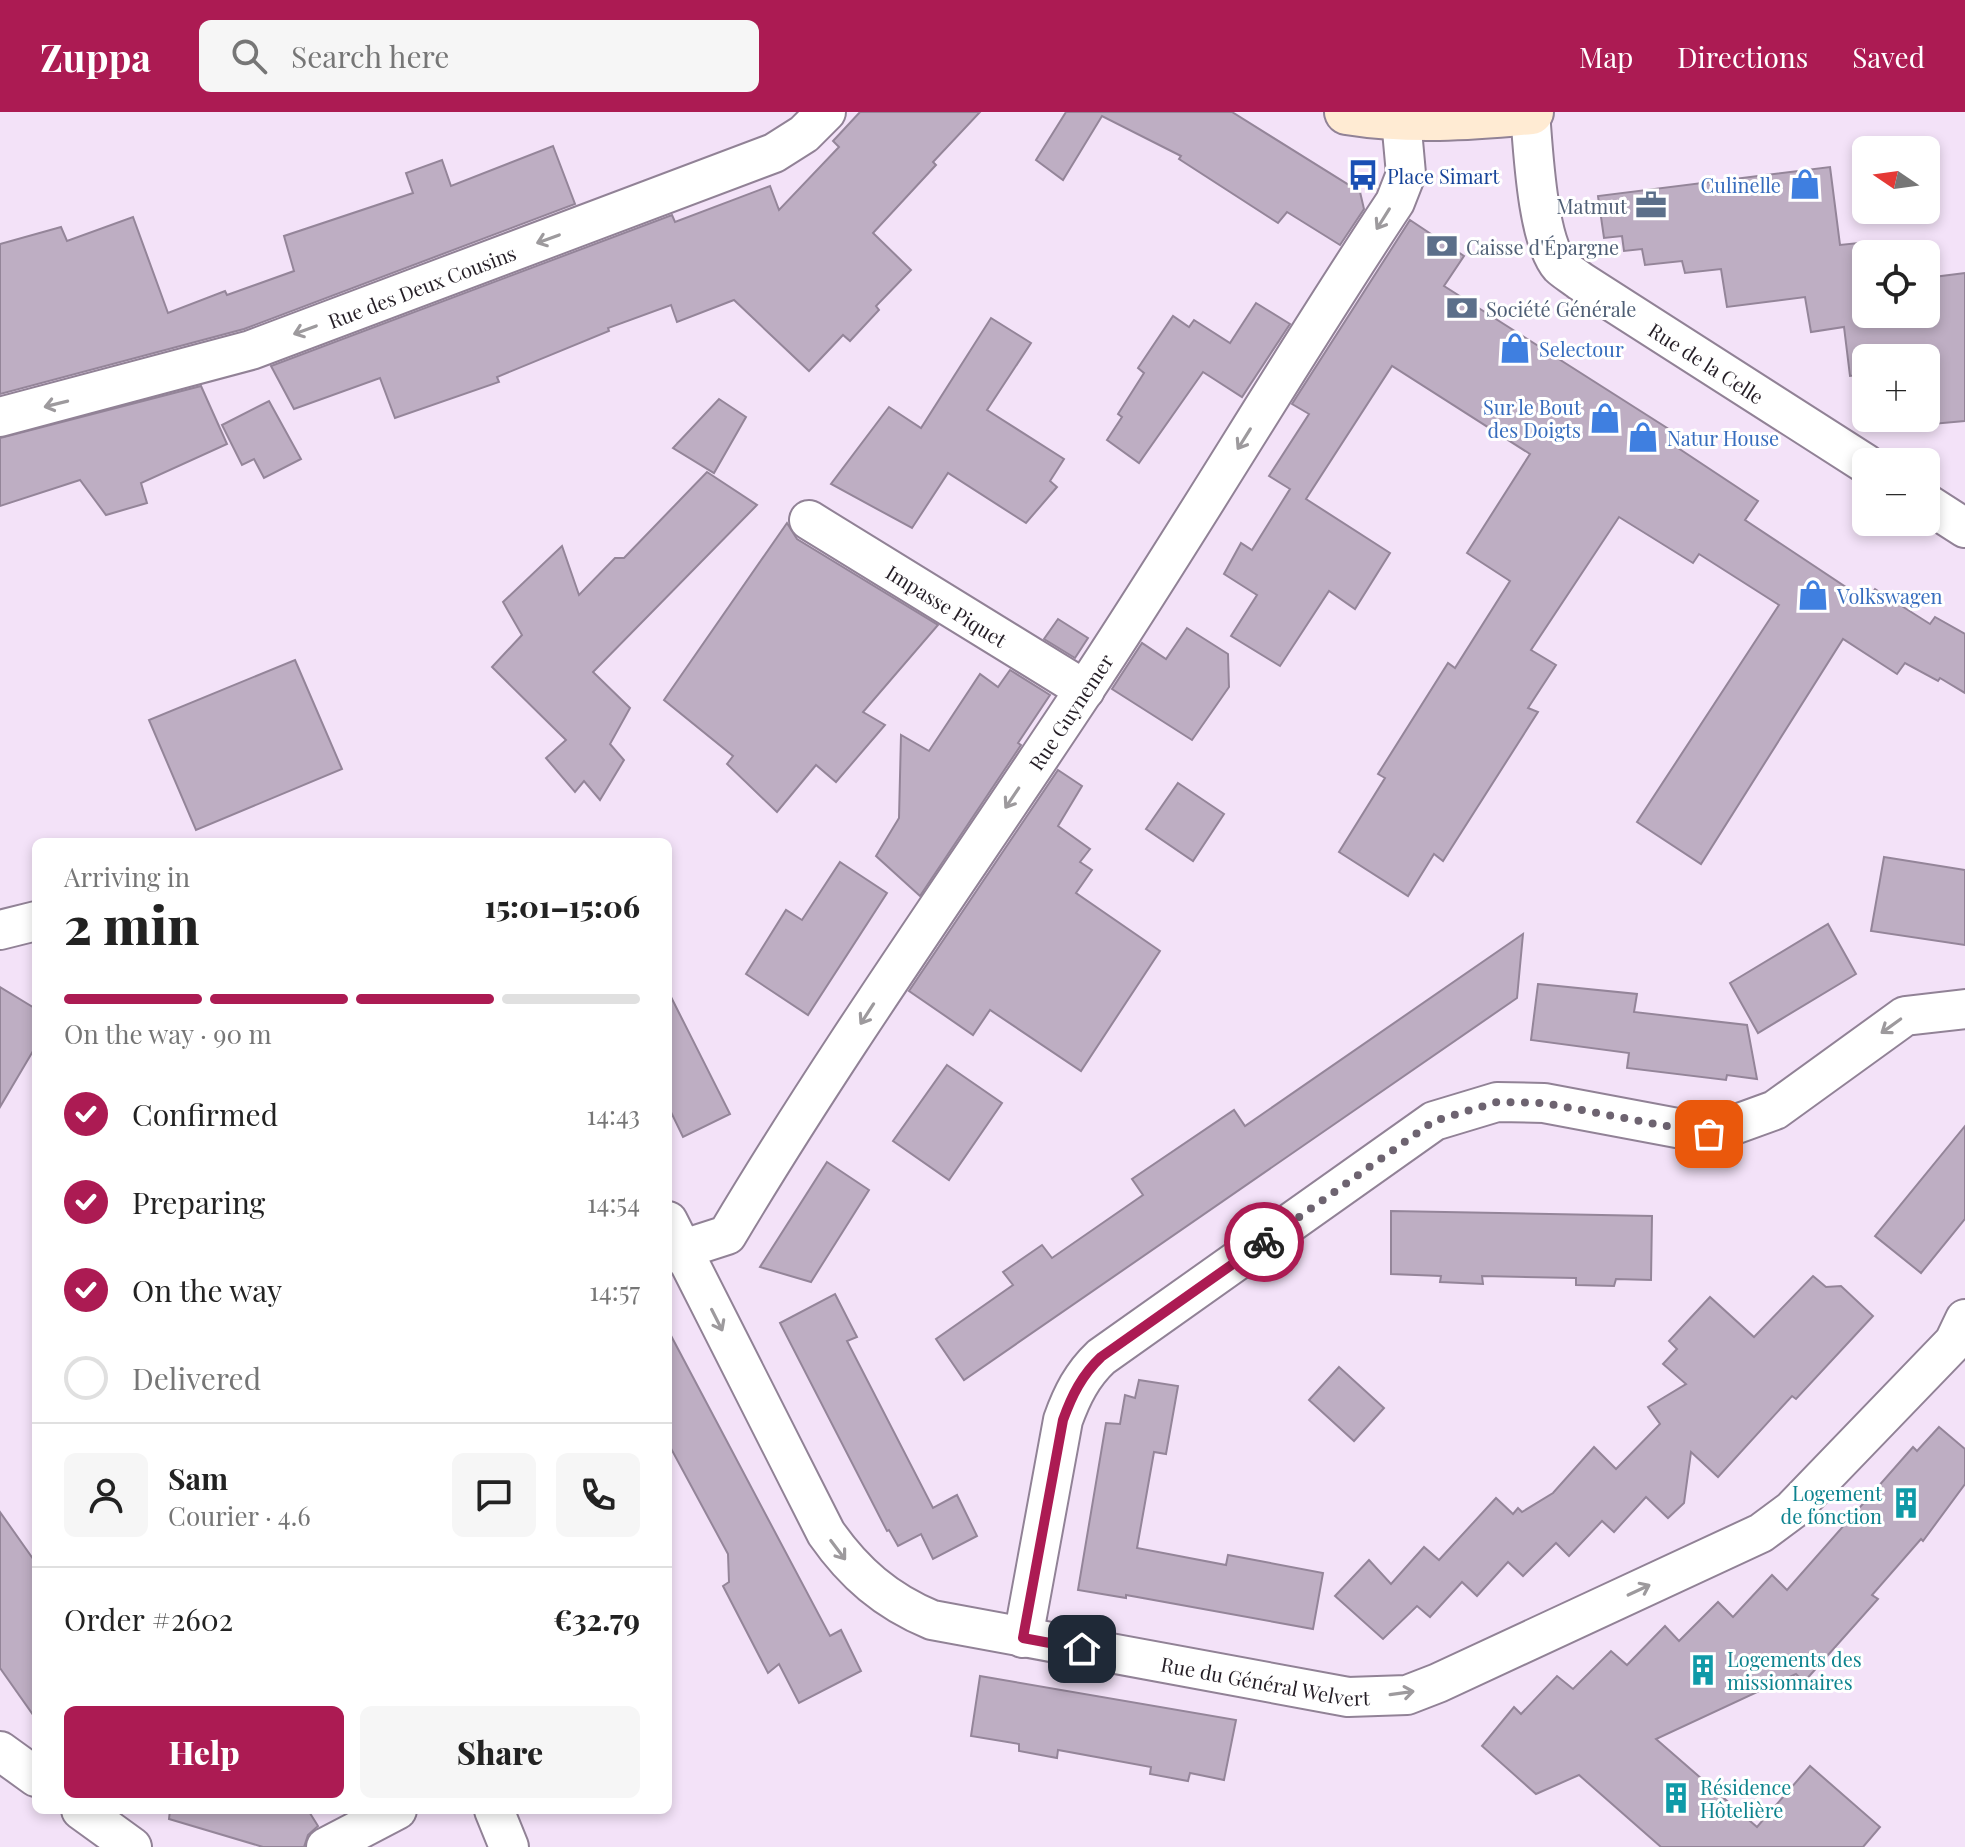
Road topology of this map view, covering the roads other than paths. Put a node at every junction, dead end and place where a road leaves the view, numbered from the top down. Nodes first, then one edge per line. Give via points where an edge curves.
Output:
1 (826, 112) edge
2 (1530, 112) edge
3 (1374, 116) edge
4 (0, 417) edge
5 (1852, 455) edge
6 (1940, 512) edge
7 (809, 520) dead end
8 (1965, 528) edge
9 (1085, 690) junction
10 (32, 922) edge
11 (0, 930) edge
12 (1965, 1009) edge
13 (673, 1242) edge
14 (1965, 1319) edge
15 (1023, 1638) junction
16 (0, 1751) edge
17 (32, 1774) edge
18 (87, 1814) edge
19 (389, 1814) edge
20 (496, 1814) edge
21 (132, 1847) edge
22 (326, 1847) edge
23 (509, 1847) edge

1 -> 4 street, Rue des Deux Cousins via 774,153 251,350
2 - 3 main road via 1459,119
2 - 5 street, Rue de la Celle via 1540,205 1559,265
3 -> 9 street, Rue Guynemer via 1406,174 1395,202
6 - 8 street
7 - 9 street, Impasse Piquet
9 -> 13 street, Rue Guynemer via 775,1154 727,1235
10 - 11 street
12 -> 15 street via 1905,1016 1775,1110 1709,1134 1544,1103 1497,1102 1434,1121 1086,1371 1063,1420
13 -> 15 street, Rue du Général Welvert via 813,1510 843,1557 905,1609 932,1620
15 -> 14 street, Rue du Général Welvert via 1348,1697 1407,1695 1761,1533 1792,1510 1954,1342
16 - 17 street
18 - 21 street
19 - 22 street
20 - 23 street

